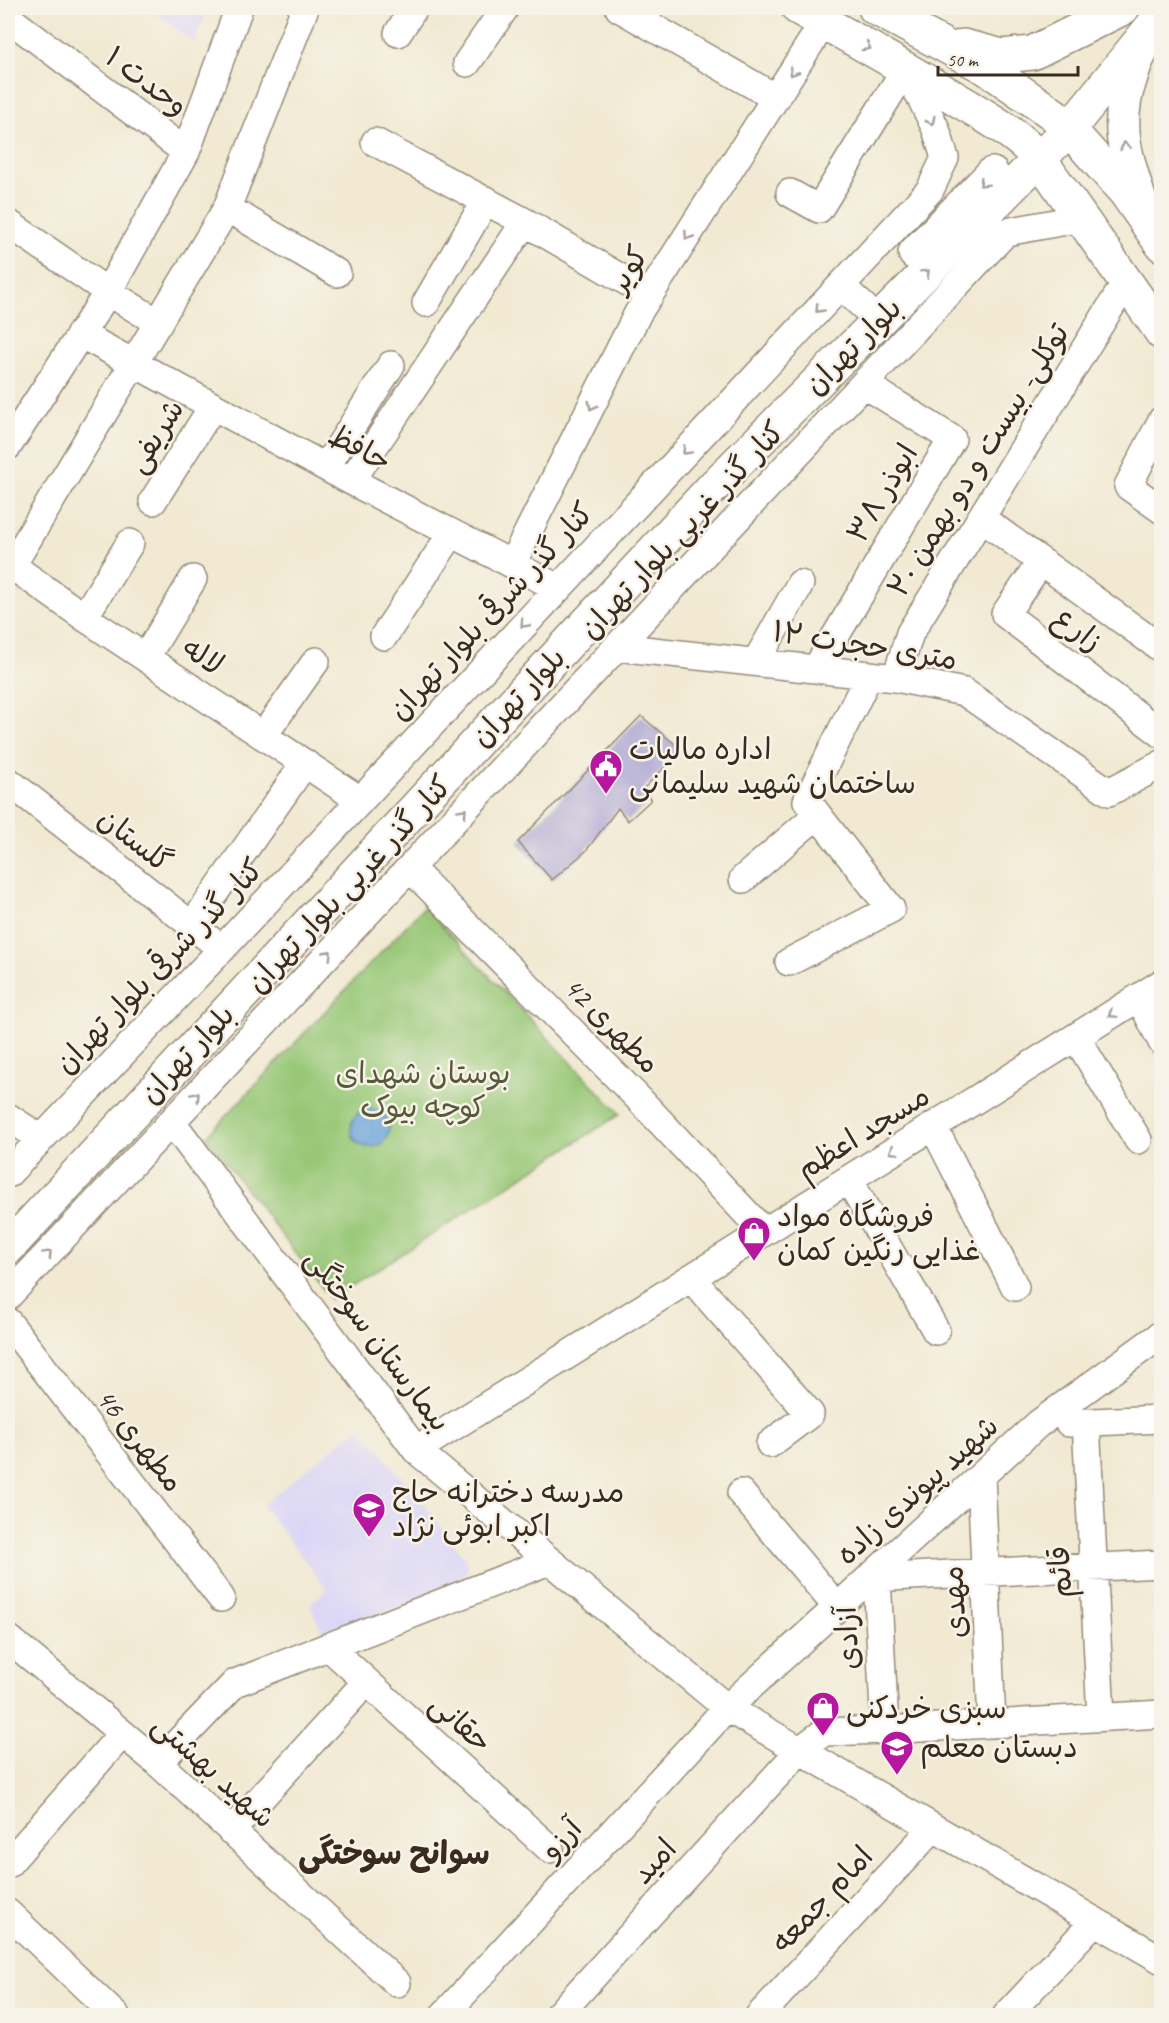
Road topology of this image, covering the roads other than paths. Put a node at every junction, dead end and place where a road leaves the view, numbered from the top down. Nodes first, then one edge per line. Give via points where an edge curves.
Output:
1 (239, 8) edge
2 (305, 8) edge
3 (414, 8) edge
4 (505, 8) edge
5 (618, 8) edge
6 (875, 8) edge
7 (1123, 8) edge
8 (1150, 8) edge
9 (1161, 14) edge
10 (811, 15) edge
11 (13, 18) edge
12 (1161, 21) edge
13 (398, 33) dead end
14 (922, 34) junction
15 (467, 63) dead end
16 (906, 68) junction
17 (776, 98) junction
18 (1061, 122) junction
19 (375, 142) dead end
20 (1032, 150) junction
21 (186, 152) junction
22 (790, 193) dead end
23 (486, 200) junction
24 (227, 208) junction
25 (1082, 218) junction
26 (525, 222) junction
27 (8, 224) edge
28 (1154, 234) edge
29 (337, 273) dead end
30 (1126, 282) junction
31 (108, 292) junction
32 (650, 295) junction
33 (852, 296) junction
34 (426, 303) dead end
35 (159, 323) junction
36 (1161, 333) edge
37 (80, 334) junction
38 (132, 363) junction
39 (392, 365) dead end
40 (864, 384) junction
41 (213, 406) junction
42 (1161, 420) edge
43 (8, 447) edge
44 (326, 467) junction
45 (351, 481) junction
46 (712, 488) junction
47 (153, 501) dead end
48 (1161, 510) edge
49 (741, 515) junction
50 (981, 518) junction
51 (452, 533) junction
52 (130, 543) dead end
53 (1041, 562) junction
54 (512, 564) junction
55 (9, 568) edge
56 (193, 579) dead end
57 (800, 584) dead end
58 (558, 588) junction
59 (84, 617) junction
60 (384, 636) dead end
61 (617, 647) junction
62 (1161, 649) edge
63 (146, 657) junction
64 (316, 661) dead end
65 (756, 662) junction
66 (816, 669) junction
67 (869, 675) junction
68 (896, 678) junction
69 (1161, 734) edge
70 (263, 736) junction
71 (305, 763) junction
72 (1161, 764) edge
73 (8, 781) edge
74 (360, 800) junction
75 (817, 815) junction
76 (410, 868) junction
77 (743, 879) dead end
78 (191, 927) junction
79 (222, 950) junction
80 (789, 963) dead end
81 (1150, 990) edge
82 (1076, 1037) junction
83 (1161, 1042) edge
84 (8, 1117) edge
85 (172, 1122) junction
86 (933, 1126) junction
87 (40, 1138) junction
88 (1138, 1140) dead end
89 (8, 1174) edge
90 (849, 1180) junction
91 (8, 1220) edge
92 (764, 1232) junction
93 (8, 1248) edge
94 (691, 1278) junction
95 (1015, 1287) dead end
96 (8, 1296) edge
97 (8, 1322) edge
98 (936, 1331) dead end
99 (1161, 1334) edge
100 (1161, 1419) edge
101 (1086, 1422) junction
102 (1038, 1424) junction
103 (770, 1444) dead end
104 (416, 1450) junction
105 (981, 1476) junction
106 (741, 1493) dead end
107 (549, 1561) junction
108 (1161, 1564) edge
109 (1093, 1567) junction
110 (986, 1572) junction
111 (873, 1578) junction
112 (221, 1598) dead end
113 (837, 1607) junction
114 (8, 1638) edge
115 (329, 1647) junction
116 (366, 1682) junction
117 (727, 1708) junction
118 (1161, 1714) edge
119 (1101, 1717) junction
120 (992, 1724) junction
121 (885, 1730) junction
122 (122, 1734) junction
123 (800, 1750) junction
124 (158, 1763) junction
125 (933, 1828) junction
126 (231, 1831) junction
127 (550, 1848) dead end
128 (8, 1864) edge
129 (8, 1913) edge
130 (1095, 1921) junction
131 (1161, 1960) edge
132 (397, 1983) dead end
133 (116, 2016) edge
134 (443, 2016) edge
135 (557, 2016) edge
136 (759, 2016) edge
137 (1006, 2016) edge

1 - 21 street
2 - 24 street
3 - 13 street
4 - 15 street
5 - 17 street
6 - 14 main road
7 - 14 main road via 1032,53 1002,56
8 - 18 main road
9 - 18 main road
10 -> 16 main road
10 -> 17 street, کویر
11 - 21 street, وحدت ۱
28 -> 12 main road via 1125,147 1121,123 1124,97 1136,61
14 - 18 main road via 986,68
16 - 20 main road via 992,120
16 - 22 street via 819,209
16 -> 33 street, کنار گذر شرقی بلوار تهران via 936,129 945,158 930,190
17 -> 32 street, کویر
18 - 20 main road
18 - 28 main road via 1125,192
19 - 23 street
20 - 25 main road
20 -> 33 main road, بلوار تهران
46 -> 20 main road, بلوار تهران
21 - 31 street
23 - 26 street
23 - 34 street
24 - 29 street
24 - 35 street
25 - 30 main road
25 - 40 street, کنار گذر غربی بلوار تهران via 1006,232
26 - 32 street
26 - 45 street
27 - 31 street
30 - 36 main road
30 - 50 street, توکلی- بیست و دو بهمن ۲۰
31 - 35 street
31 - 37 street
32 -> 54 street, کویر
33 -> 58 street, کنار گذر شرقی بلوار تهران
33 - 91 main road, بلوار تهران
35 - 38 street
37 - 38 street, حافظ
37 - 43 street
38 - 41 street, حافظ
38 - 55 street
39 - 44 street
40 - 49 street, کنار گذر غربی بلوار تهران
40 - 66 street, ۳۸ ابوذر via 952,439
41 - 44 street, حافظ
41 - 47 street, شریفی
42 - 48 street via 1128,486
44 - 45 street, حافظ
45 - 51 street, حافظ
46 - 49 street
46 - 93 main road, بلوار تهران
49 - 61 street, کنار گذر غربی بلوار تهران
50 - 53 street
50 - 68 street, توکلی- بیست و دو بهمن ۲۰ via 910,633
51 - 54 street, حافظ
51 - 60 street
52 - 59 street
53 - 62 street
53 - 69 street, زارع via 1005,614
54 - 58 street, حافظ
55 - 59 street, لاله
56 - 63 street
57 - 65 street
58 -> 74 street, کنار گذر شرقی بلوار تهران
59 - 63 street, لاله
61 - 65 street, ۱۲ متری حجرت
76 -> 61 street, کنار گذر غربی بلوار تهران
63 - 70 street, لاله
64 - 70 street
65 - 66 street, ۱۲ متری حجرت
66 - 67 street, ۱۲ متری حجرت
67 - 68 street, ۱۲ متری حجرت
67 - 75 street via 807,801
68 - 72 street, ۱۲ متری حجرت via 964,692 1109,792
70 - 71 street, لاله
71 - 74 street, لاله
71 - 78 street
73 - 78 street, گلستان
74 - 79 street, کنار گذر شرقی بلوار تهران
75 - 77 street
75 - 80 street via 891,909
85 -> 76 street, کنار گذر غربی بلوار تهران
76 - 92 street, مطهری 42 via 638,1098
78 - 79 street, گلستان
79 - 87 street, کنار گذر شرقی بلوار تهران
81 -> 82 street, مسجد اعظم
81 - 83 street
82 - 86 street, مسجد اعظم
82 - 88 street
84 - 87 street
96 -> 85 street, کنار گذر غربی بلوار تهران
85 - 104 street, بیمارستان سوختگی
86 -> 90 street, مسجد اعظم
86 - 95 street
87 - 89 street, کنار گذر شرقی بلوار تهران
90 - 92 street, مسجد اعظم
90 - 98 street
92 - 94 street, مسجد اعظم
94 - 103 street via 810,1414
94 - 104 street, مسجد اعظم
97 - 112 street, مطهری 46
99 - 102 street, شهید پیوندی زاده
100 - 101 street
101 - 102 street
101 - 109 street, قائم
102 - 105 street, شهید پیوندی زاده
104 - 107 street, بیمارستان سوختگی
105 - 110 street, مهدی
105 - 111 street, شهید پیوندی زاده
106 - 113 street
107 - 115 street
107 - 117 street, بیمارستان سوختگی
108 - 109 street
109 - 110 street
109 - 119 street, قائم
110 - 111 street
110 - 120 street, مهدی
111 - 113 street, شهید پیوندی زاده
111 - 121 street, آزادی
113 - 117 street, شهید پیوندی زاده
114 - 122 street, شهید بهشتی
115 - 116 street, حقانی
115 - 124 street via 235,1683
116 - 126 street
116 - 127 street, حقانی
117 - 123 street, بیمارستان سوختگی
117 - 134 street, آرزو
118 - 119 street, امید
119 - 120 street, امید
120 - 121 street, امید
121 - 123 street, امید via 824,1732
122 - 124 street, شهید بهشتی
122 - 128 street
123 - 125 street, بیمارستان سوختگی
123 - 135 street, امید
124 - 126 street, شهید بهشتی
125 - 130 street, بیمارستان سوختگی
125 - 136 street, امام جمعه
126 - 132 street, شهید بهشتی
129 - 133 street
130 - 131 street, بیمارستان سوختگی
130 - 137 street

